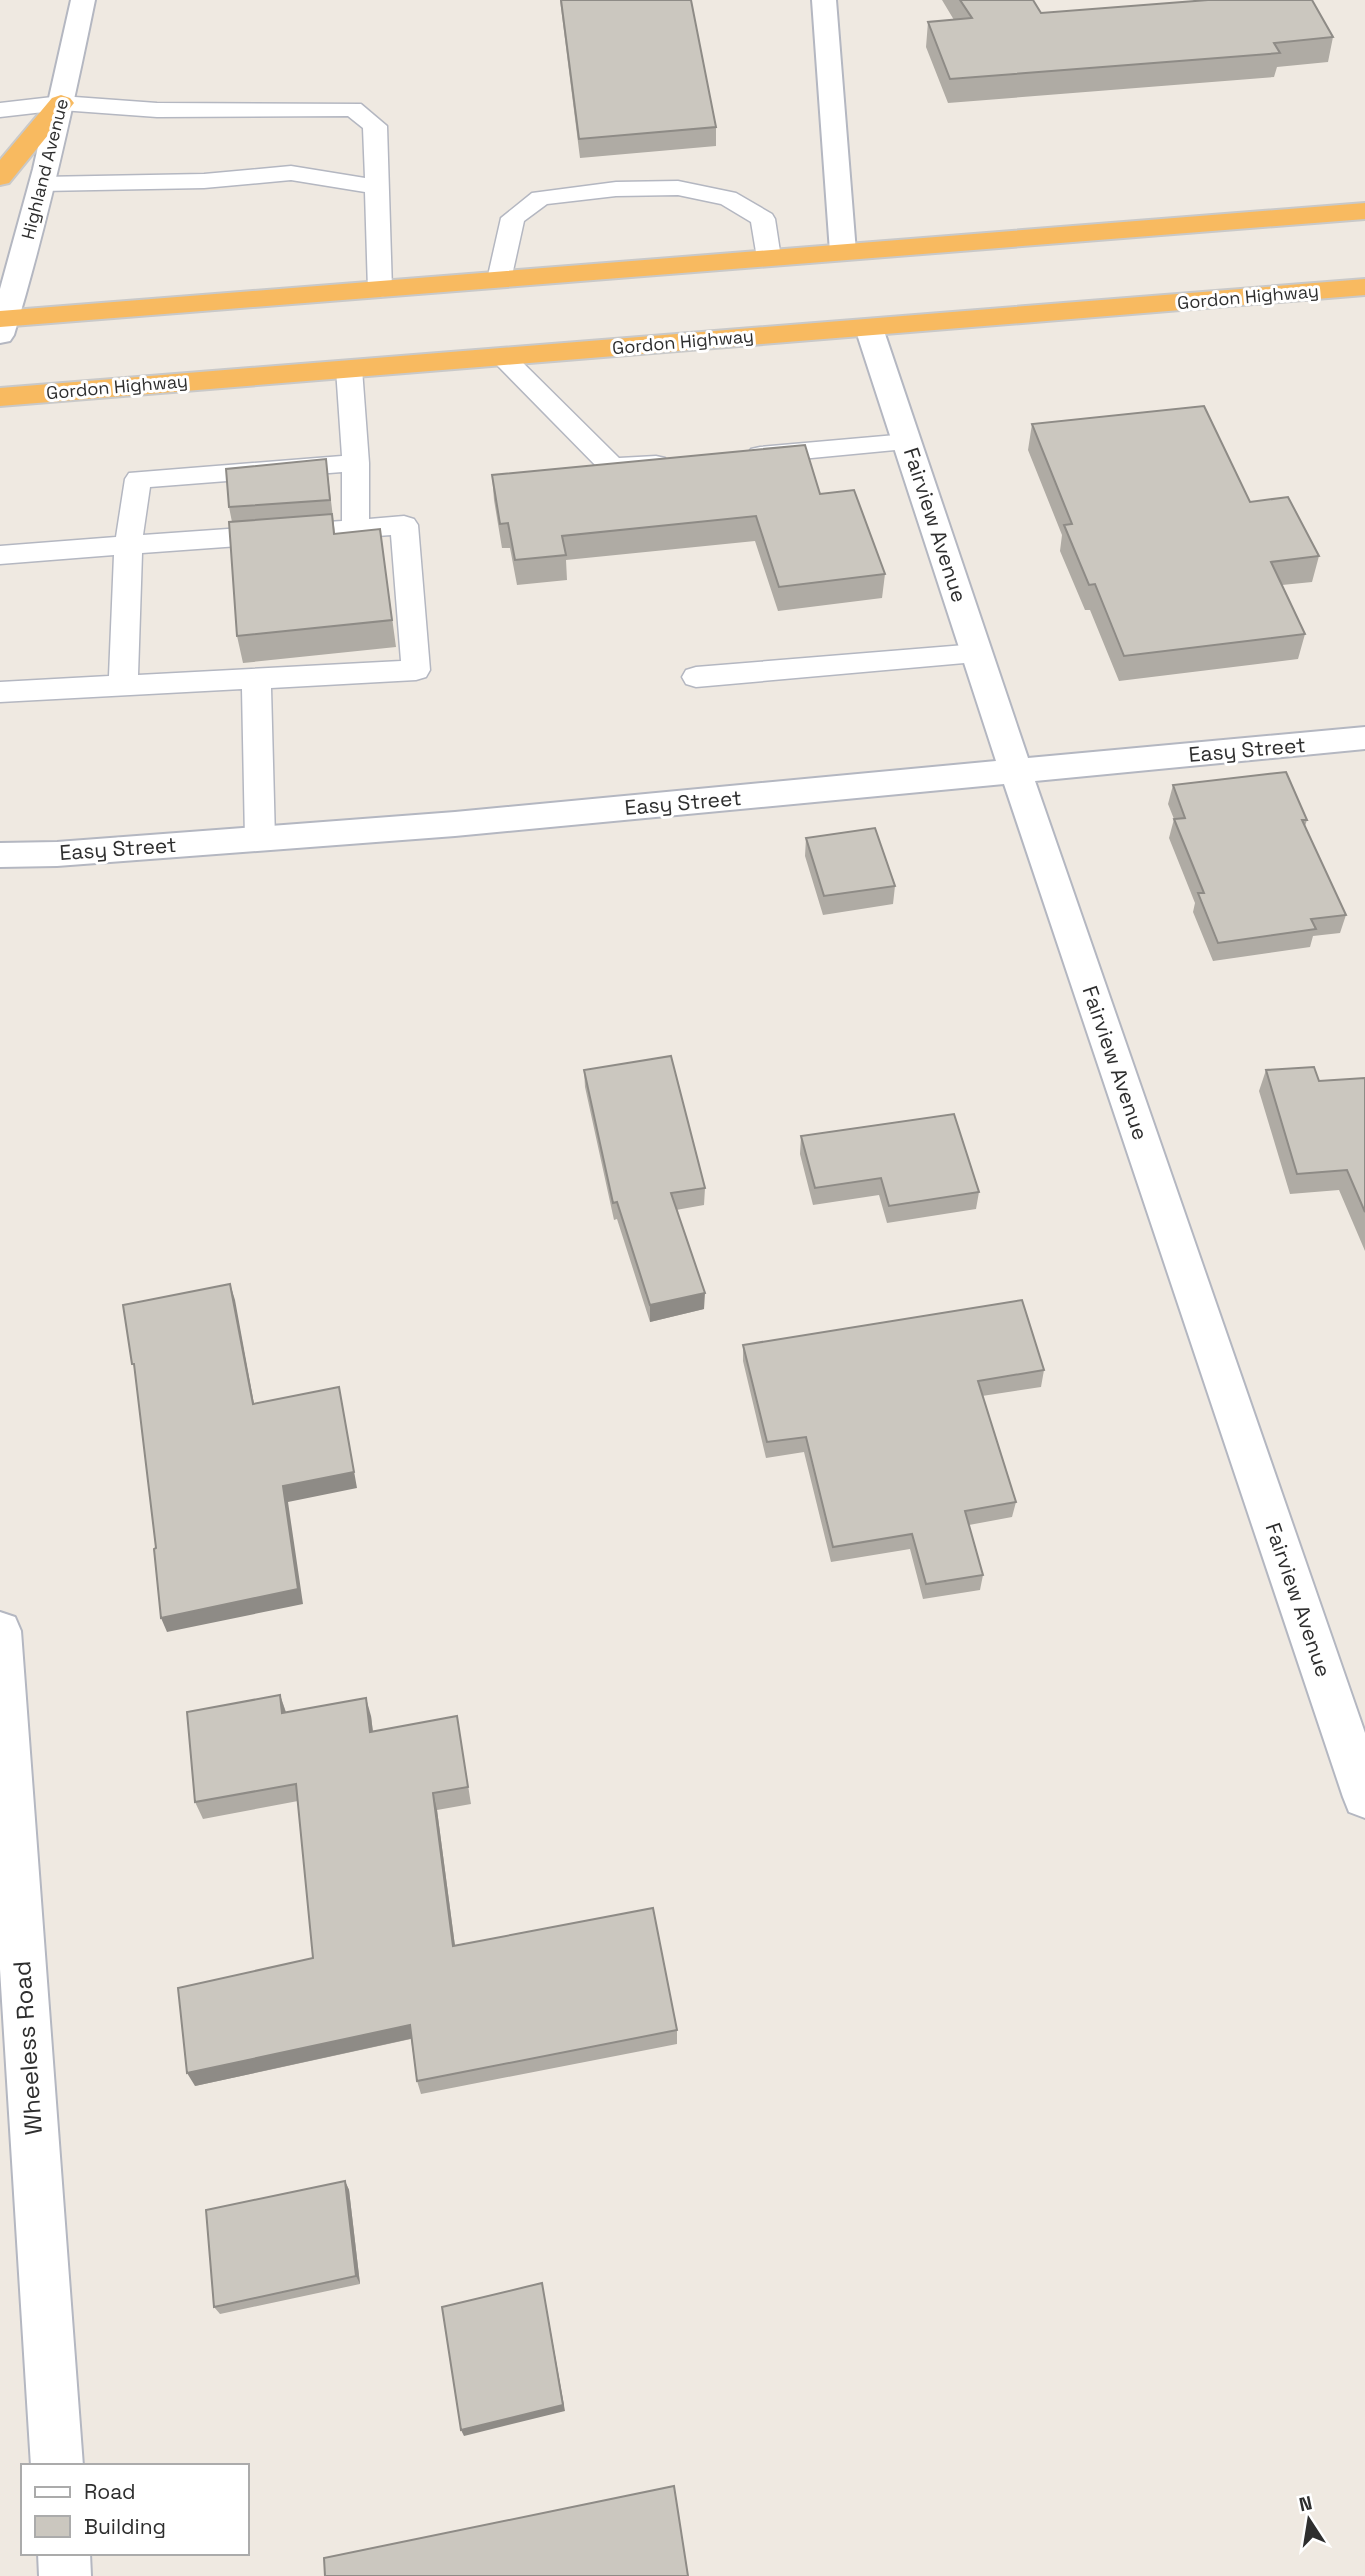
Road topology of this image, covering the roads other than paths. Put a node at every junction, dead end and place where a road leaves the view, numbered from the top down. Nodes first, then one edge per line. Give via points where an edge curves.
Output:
1 (83, 0) edge
2 (824, 0) edge
3 (61, 103) junction
4 (0, 110) edge
5 (0, 177) edge
6 (41, 184) junction
7 (378, 187) junction
8 (1365, 211) edge
9 (843, 252) junction
10 (769, 258) junction
11 (499, 280) junction
12 (1365, 287) edge
13 (380, 290) junction
14 (2, 324) edge
15 (869, 328) junction
16 (503, 357) junction
17 (349, 369) junction
18 (0, 397) edge
19 (907, 442) junction
20 (733, 457) edge
21 (679, 462) edge
22 (356, 463) junction
23 (355, 528) junction
24 (128, 546) junction
25 (0, 555) edge
26 (977, 654) junction
27 (696, 677) dead end
28 (257, 678) junction
29 (123, 685) junction
30 (0, 692) edge
31 (1365, 738) edge
32 (1016, 772) junction
33 (260, 839) junction
34 (0, 855) edge
35 (0, 1631) edge
36 (3, 1748) edge
37 (1365, 1797) edge
38 (57, 2464) edge
39 (64, 2555) edge
40 (65, 2576) edge

1 - 3 street, Highland Avenue
2 - 9 street
3 - 4 lane
3 - 5 highway
3 - 6 street, Highland Avenue
3 - 7 lane via 158,110 353,109 375,127
6 - 7 lane via 204,181 291,173
6 - 14 street, Highland Avenue via 20,277
7 - 13 lane
8 - 9 highway
9 - 10 highway
10 - 11 highway
10 - 11 lane via 763,219 728,198 678,188 616,189 540,198 513,218
11 - 13 highway
12 - 15 highway, Gordon Highway
13 - 14 highway
15 - 16 highway, Gordon Highway
15 - 19 street, Fairview Avenue
16 - 17 highway, Gordon Highway
16 - 21 lane via 612,467
17 - 18 highway, Gordon Highway
17 - 22 lane
19 - 20 lane
19 - 26 street, Fairview Avenue
22 - 23 lane
22 - 24 lane via 211,481 138,479
23 - 24 lane via 271,526 208,531
23 - 28 lane via 404,525 416,670
24 - 25 lane
24 - 29 lane
26 - 27 lane
26 - 32 street, Fairview Avenue
28 - 29 lane
28 - 33 lane
29 - 30 lane
31 - 32 street, Easy Street
32 - 33 street, Easy Street
32 - 37 street, Fairview Avenue
33 - 34 street, Easy Street
35 - 36 street, Wheeless Road
36 - 38 street, Wheeless Road
39 - 40 street

